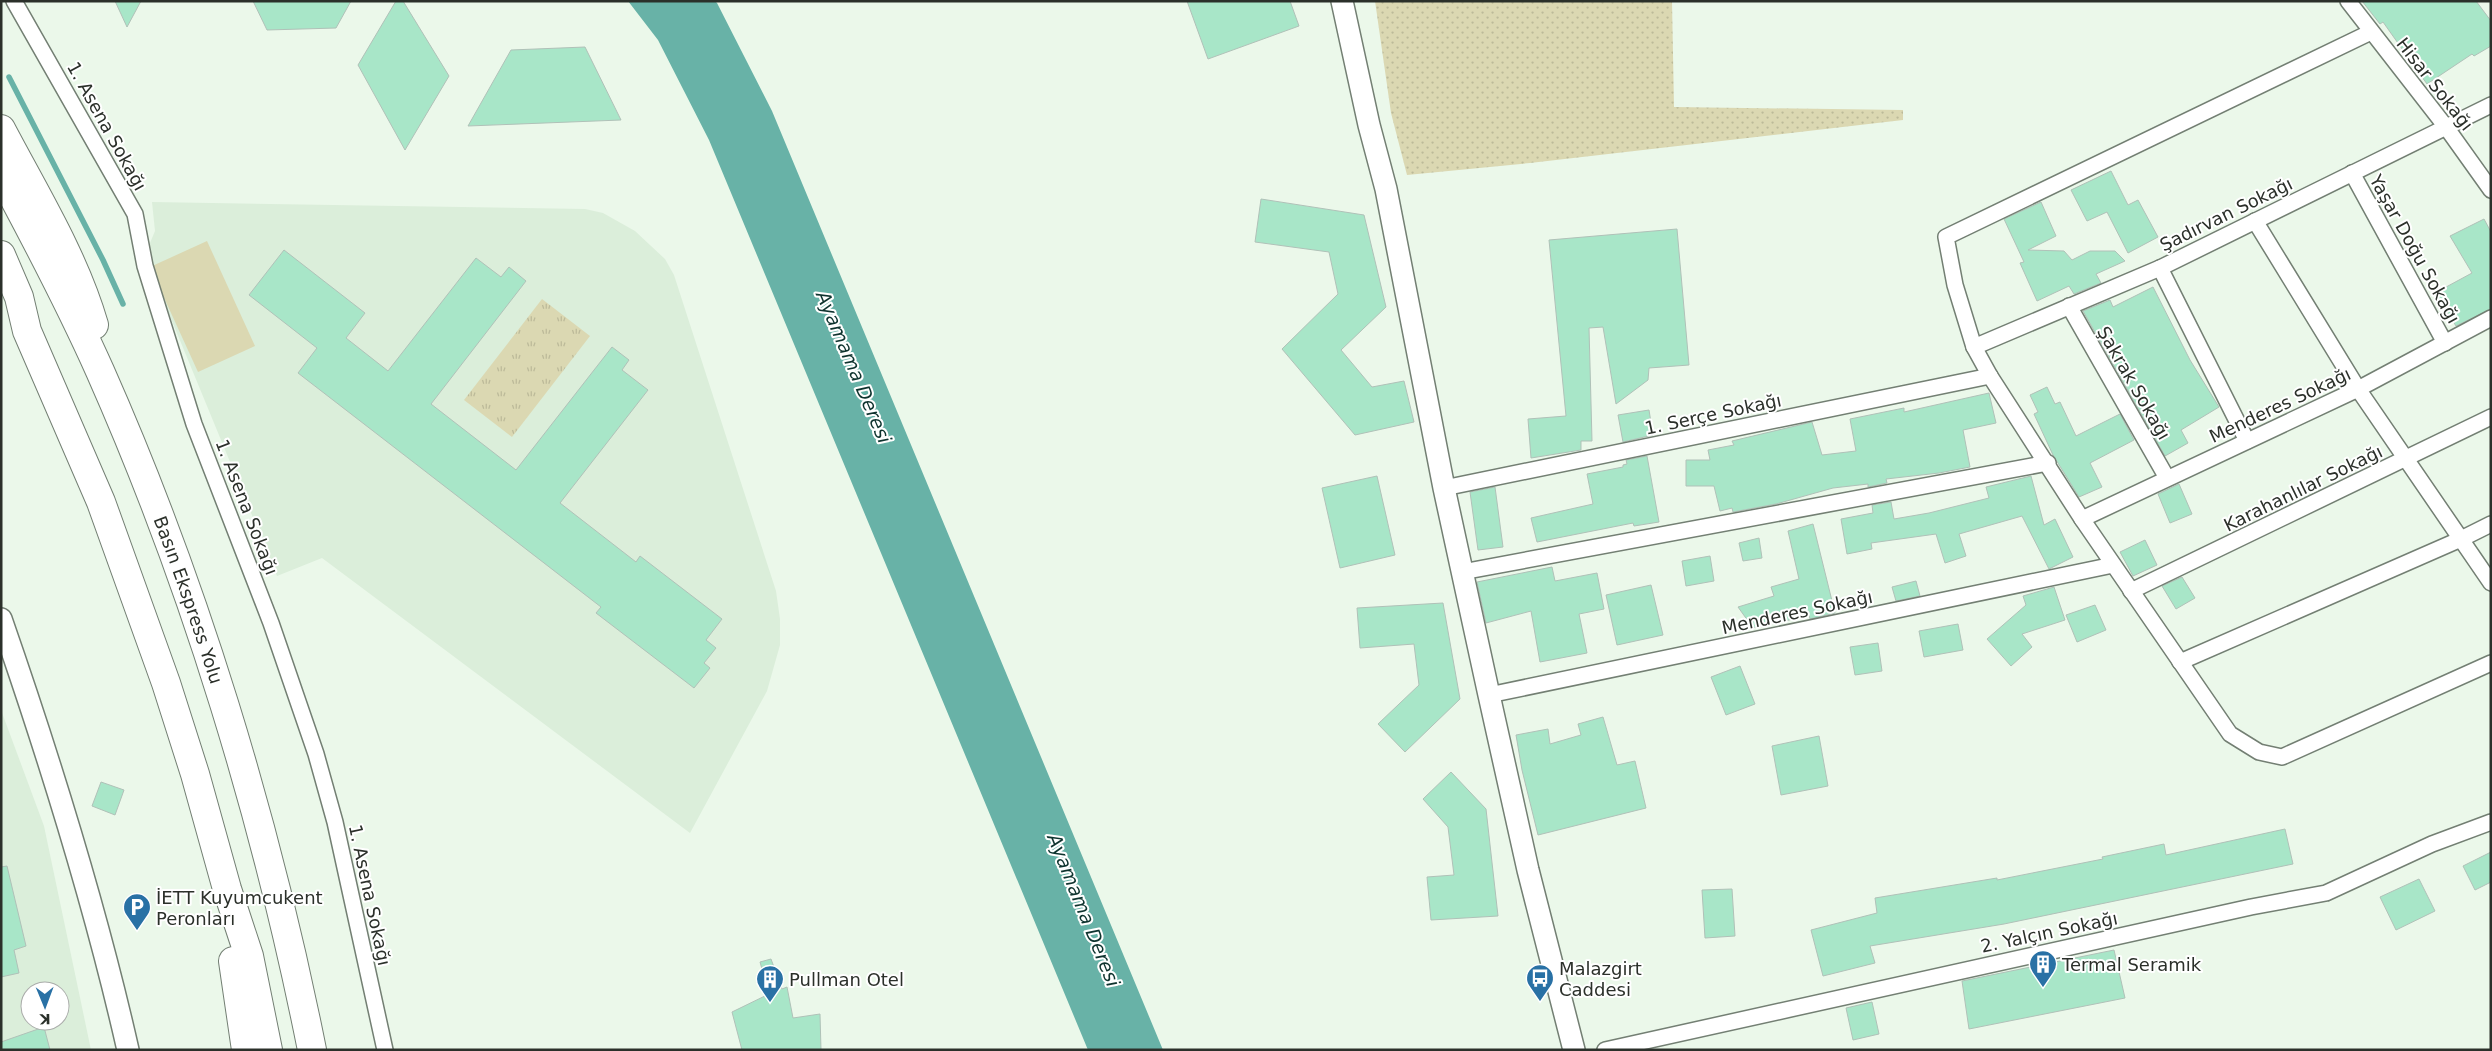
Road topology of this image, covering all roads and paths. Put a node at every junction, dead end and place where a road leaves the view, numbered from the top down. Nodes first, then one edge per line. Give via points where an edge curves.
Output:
1 (14, 1) edge
2 (1342, 1) edge
3 (2348, 1) edge
4 (2371, 32) junction
5 (2491, 105) edge
6 (2446, 127) junction
7 (1, 129) edge
8 (2352, 173) junction
9 (1, 174) edge
10 (2491, 190) edge
11 (2255, 221) junction
12 (1, 255) edge
13 (2160, 268) junction
14 (1, 296) edge
15 (2069, 306) junction
16 (2491, 318) edge
17 (27, 331) junction
18 (2445, 343) junction
19 (1974, 347) junction
20 (100, 370) junction
21 (1990, 376) junction
22 (2358, 389) junction
23 (2491, 417) edge
24 (2247, 441) junction
25 (2408, 459) junction
26 (2048, 463) junction
27 (2166, 478) junction
28 (1444, 488) junction
29 (2082, 519) junction
30 (2491, 524) edge
31 (2461, 539) junction
32 (2114, 565) junction
33 (1462, 572) junction
34 (2491, 583) edge
35 (2131, 591) junction
36 (1, 620) edge
37 (2180, 662) junction
38 (2491, 663) edge
39 (1489, 695) junction
40 (2491, 822) edge
41 (226, 889) junction
42 (128, 1050) edge
43 (246, 1050) edge
44 (268, 1050) edge
45 (312, 1050) edge
46 (385, 1050) edge
47 (1574, 1050) edge
48 (1605, 1050) edge

1 - 46 street, 1. Asena Sokağı via 135,214 145,266 194,424 271,623 316,754 335,822
2 - 28 main road via 1386,189
3 - 4 street, Hisar Sokağı
4 - 6 street, Hisar Sokağı
4 - 19 street via 1946,237 1955,285
5 - 6 street, Şadırvan Sokağı
6 - 8 street, Şadırvan Sokağı
6 - 10 street, Hisar Sokağı
7 - 20 highway via 88,303 100,347
8 - 11 street, Şadırvan Sokağı
8 - 18 street, Yaşar Doğu Sokağı
9 - 20 highway, Basın Ekspress Yolu
11 - 13 street, Şadırvan Sokağı
11 - 22 street
12 - 17 highway via 19,297
13 - 15 street, Şadırvan Sokağı
13 - 24 street
14 - 17 highway
15 - 19 street, Şadırvan Sokağı
15 - 27 street, Şakrak Sokağı
16 - 18 street, Menderes Sokağı
17 - 41 highway via 102,502 195,774
18 - 22 street, Menderes Sokağı
19 - 21 street
20 - 45 highway, Basın Ekspress Yolu via 150,493 215,676 273,876
21 - 26 street
21 - 28 street, 1. Serçe Sokağı
22 - 24 street, Menderes Sokağı
22 - 25 street
23 - 25 street, Karahanlılar Sokağı
24 - 27 street, Menderes Sokağı
25 - 31 street
25 - 35 street, Karahanlılar Sokağı
26 - 29 street
26 - 33 street
27 - 29 street, Menderes Sokağı
28 - 33 main road
29 - 32 street
30 - 31 street
31 - 34 street
31 - 37 street
32 - 35 street
32 - 39 street, Menderes Sokağı
33 - 39 main road
35 - 37 street
36 - 42 main road via 61,806
37 - 38 street via 2230,734 2259,752 2282,757
39 - 47 main road via 1528,870
40 - 48 street, 2. Yalçın Sokağı via 2432,844 2326,893
41 - 43 highway
41 - 44 highway via 249,956

